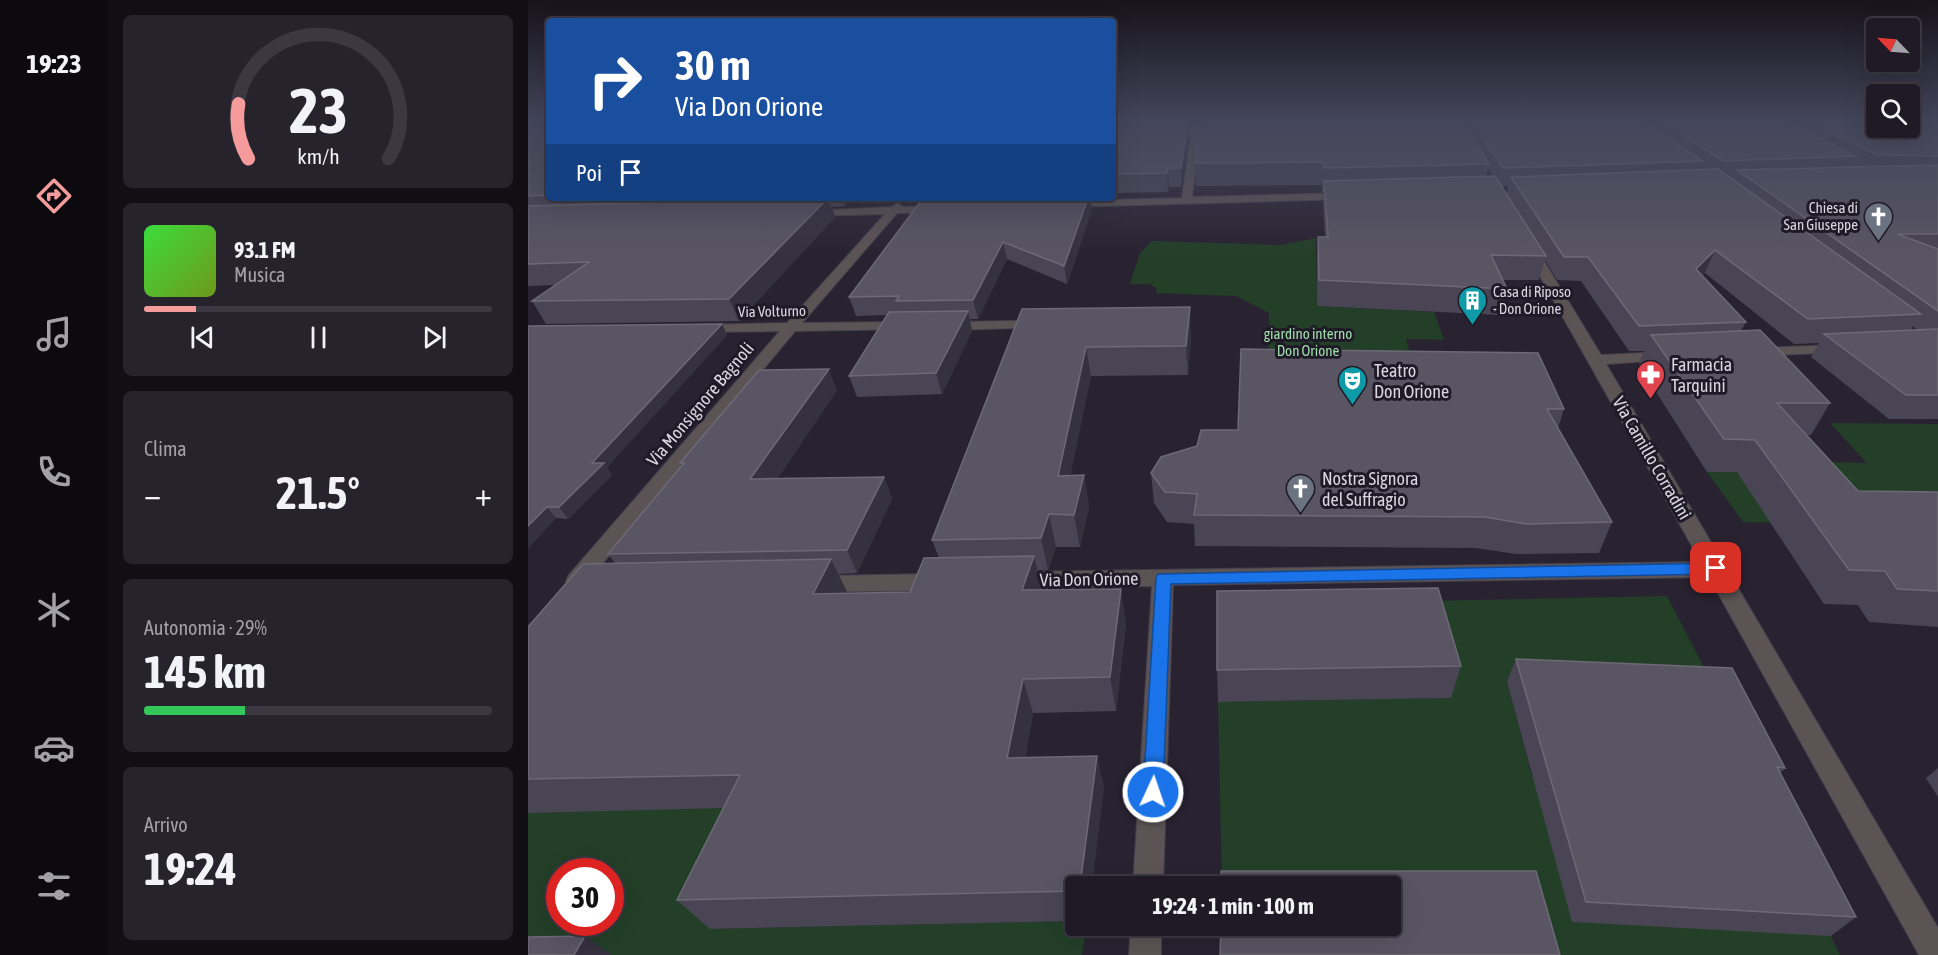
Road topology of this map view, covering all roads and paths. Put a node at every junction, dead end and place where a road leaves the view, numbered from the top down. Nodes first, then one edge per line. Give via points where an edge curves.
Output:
1 (1192, 166) edge
2 (1353, 195) edge
3 (1187, 200) junction
4 (900, 204) edge
5 (1059, 204) edge
6 (953, 208) edge
7 (792, 213) edge
8 (1520, 231) edge
9 (1016, 325) edge
10 (791, 327) junction
11 (683, 328) edge
12 (1854, 348) edge
13 (1736, 353) edge
14 (1678, 356) edge
15 (1596, 360) junction
16 (1716, 568) junction
17 (1163, 578) junction
18 (962, 581) edge
19 (997, 581) edge
20 (795, 584) edge
21 (594, 587) edge
22 (1148, 876) edge
23 (1146, 936) edge
24 (1145, 955) edge
25 (1936, 955) edge

1 - 3 street
2 - 3 street
3 - 5 street
4 - 6 street
4 - 7 street
4 - 10 street, Via Monsignore Bagnoli
8 - 15 street, Via Camillo Corradini
9 - 10 street, Via Volturno
10 - 11 street, Via Volturno
10 - 21 street, Via Monsignore Bagnoli via 566,592
12 - 13 street
14 - 15 street
15 - 16 street, Via Camillo Corradini
16 - 17 street, Via Don Orione
16 - 25 street, Via Camillo Corradini
17 - 19 street, Via Don Orione
17 - 22 street
18 - 20 street
23 - 24 street

